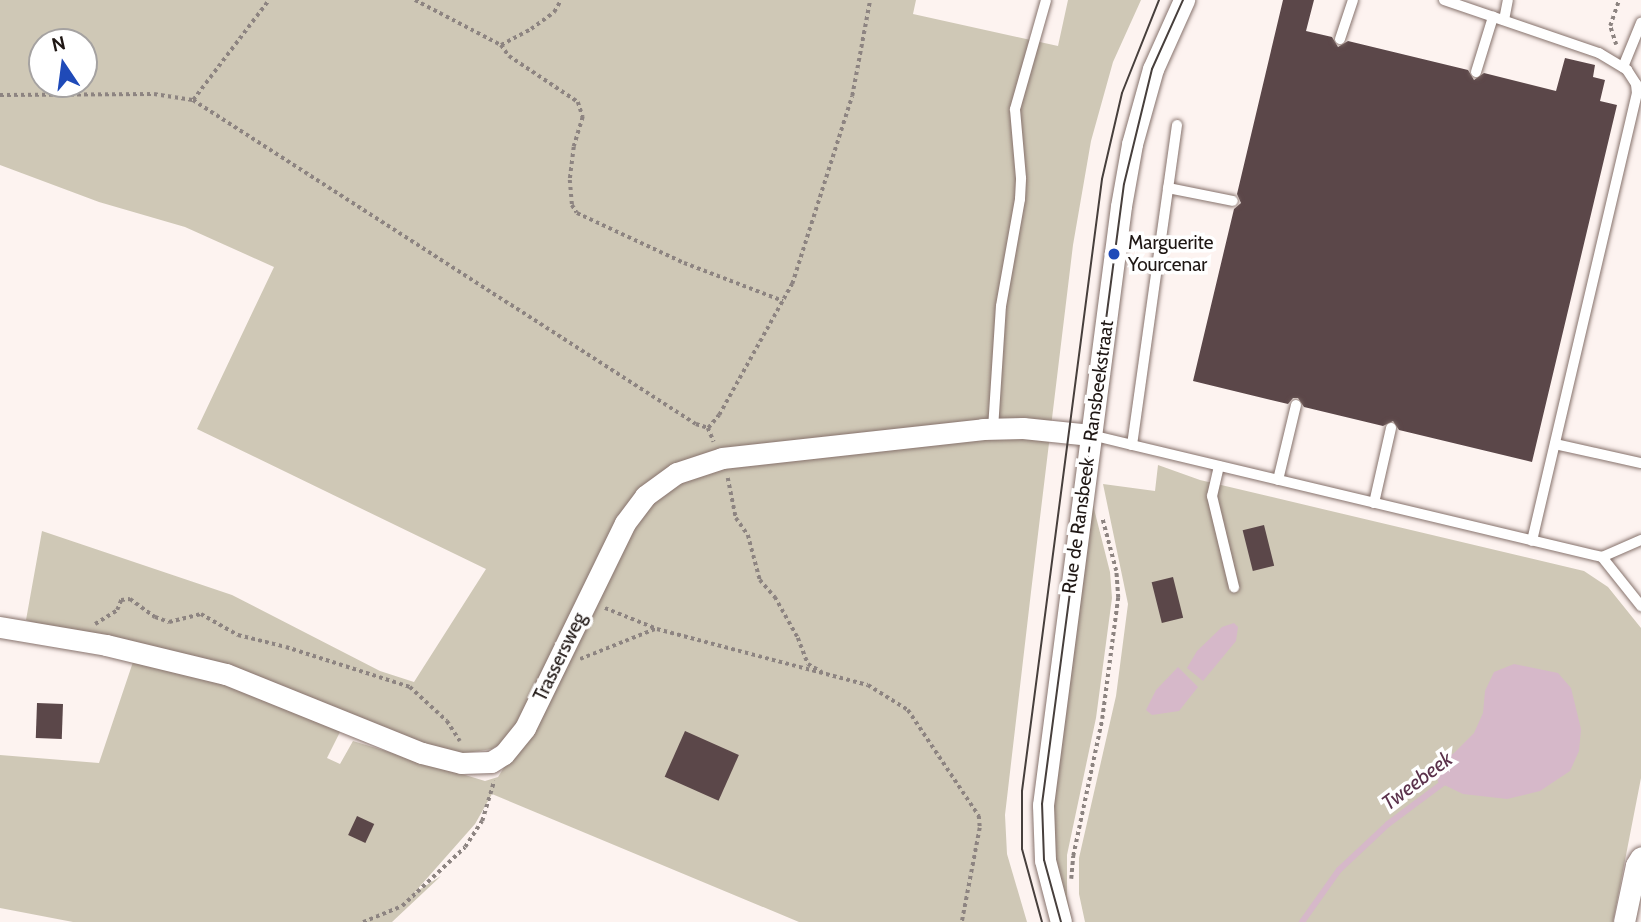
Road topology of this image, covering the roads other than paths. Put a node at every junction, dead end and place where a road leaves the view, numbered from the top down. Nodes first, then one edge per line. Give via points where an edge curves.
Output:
1 (1046, 0) edge
2 (1184, 0) edge
3 (1353, 0) edge
4 (1444, 0) edge
5 (1508, 0) edge
6 (1498, 18) junction
7 (1641, 23) edge
8 (1340, 39) dead end
9 (1623, 67) junction
10 (1476, 72) dead end
11 (1639, 94) edge
12 (1177, 125) dead end
13 (1168, 188) junction
14 (1233, 201) dead end
15 (1296, 405) dead end
16 (1391, 428) dead end
17 (993, 429) junction
18 (1091, 435) junction
19 (1555, 444) junction
20 (1132, 445) junction
21 (1641, 463) edge
22 (1219, 466) junction
23 (1278, 480) junction
24 (1374, 503) junction
25 (1641, 540) edge
26 (1532, 541) junction
27 (1602, 557) junction
28 (1234, 587) dead end
29 (1641, 606) edge
30 (0, 627) edge
31 (0, 634) edge
32 (1641, 842) edge
33 (1638, 861) edge
34 (1061, 922) edge
35 (1623, 922) edge

1 - 17 lane via 1015,109 1020,199 1001,306
2 - 18 street, Rue de Ransbeek - Ransbeekstraat via 1153,69 1128,166
3 - 8 lane
4 - 6 lane
5 - 6 lane
6 - 9 lane via 1599,53
6 - 10 lane
7 - 9 lane
9 - 11 lane
11 - 19 lane
12 - 13 lane
13 - 14 lane
13 - 20 lane
15 - 23 lane
16 - 24 lane
17 - 18 street, Trassersweg
17 - 30 street, Trassersweg via 722,458 677,473 645,496 616,536 525,728 504,754 491,762 461,763 422,753 226,674 106,645
18 - 20 lane
18 - 34 street, Rue de Ransbeek - Ransbeekstraat via 1043,804 1045,860
19 - 21 lane
19 - 26 lane
20 - 22 lane
22 - 23 lane
22 - 28 lane via 1212,496
23 - 24 lane
24 - 26 lane
25 - 27 lane
26 - 27 lane
27 - 29 lane
30 - 31 street
32 - 33 lane
33 - 35 street

